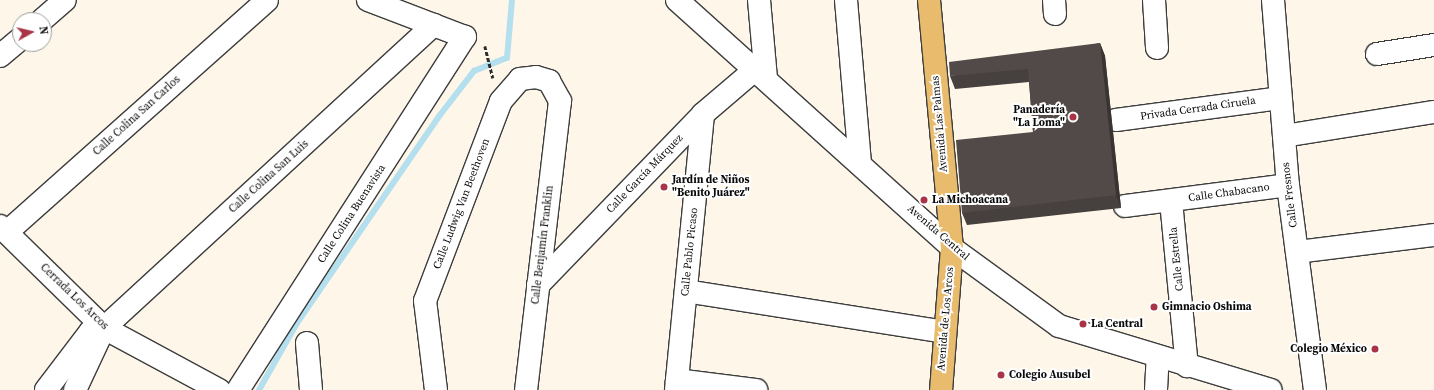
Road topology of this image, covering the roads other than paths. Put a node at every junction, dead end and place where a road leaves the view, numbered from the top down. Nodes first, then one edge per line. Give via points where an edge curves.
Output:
1 (65, 0) edge
2 (267, 0) edge
3 (368, 0) edge
4 (677, 0) edge
5 (759, 0) edge
6 (846, 0) edge
7 (929, 0) edge
8 (1154, 0) edge
9 (1273, 0) edge
10 (51, 12) edge
11 (434, 25) junction
12 (1434, 45) edge
13 (12, 46) edge
14 (1157, 48) dead end
15 (1377, 54) dead end
16 (0, 56) edge
17 (762, 73) junction
18 (1280, 98) junction
19 (560, 101) joint
20 (1434, 112) edge
21 (703, 114) junction
22 (1116, 120) dead end
23 (1284, 136) junction
24 (860, 164) junction
25 (1288, 185) junction
26 (1171, 201) junction
27 (1125, 206) dead end
28 (3, 229) edge
29 (1434, 235) edge
30 (952, 248) junction
31 (1297, 252) junction
32 (538, 285) junction
33 (686, 291) junction
34 (104, 328) junction
35 (945, 332) junction
36 (307, 343) dead end
37 (1158, 357) junction
38 (1187, 366) junction
39 (677, 385) edge
40 (46, 390) edge
41 (75, 390) edge
42 (219, 390) edge
43 (238, 390) edge
44 (311, 390) edge
45 (436, 390) edge
46 (526, 390) edge
47 (756, 390) edge
48 (940, 390) edge
49 (1156, 390) edge
50 (1271, 390) edge
51 (1315, 390) edge

1 - 10 street
2 - 28 street, Calle Colina San Carlos
3 - 11 street
4 - 17 street, Avenida Central
5 - 17 street
6 - 24 street
7 - 30 main road, Avenida Las Palmas
8 - 14 street
9 - 18 street, Calle Fresnos
11 - 34 street, Calle Colina San Luis
11 - 43 street, Calle Colina Buenavista via 465,37
12 - 15 street
13 - 16 street
17 - 21 street, Calle García Márquez
17 - 24 street, Avenida Central
18 - 22 street, Privada Cerrada Ciruela
18 - 23 street, Calle Fresnos
19 - 32 street, Calle Benjamín Franklin
19 - 45 street, Calle Ludwig Van Beethoven via 549,81 536,77 520,79 501,101 425,301
20 - 23 street
21 - 32 street, Calle García Márquez
21 - 33 street, Calle Pablo Picaso
23 - 25 street, Calle Fresnos
24 - 30 street, Avenida Central
25 - 26 street, Calle Chabacano
25 - 31 street, Calle Fresnos
26 - 27 street, Calle Chabacano
26 - 38 street, Calle Estrella
28 - 34 street, Cerrada Los Arcos
29 - 31 street
30 - 35 main road, Avenida de Los Arcos
30 - 37 street, Avenida Central via 1059,326
31 - 51 street, Calle Fresnos
32 - 46 street, Calle Benjamín Franklin
33 - 35 street
33 - 39 street, Calle Pablo Picaso
34 - 40 street via 90,332
34 - 41 street
34 - 42 street, Cerrada Los Arcos
35 - 48 main road, Avenida de Los Arcos
36 - 44 street
37 - 38 street, Avenida Central
37 - 49 street
38 - 50 street, Avenida Central
39 - 47 street

